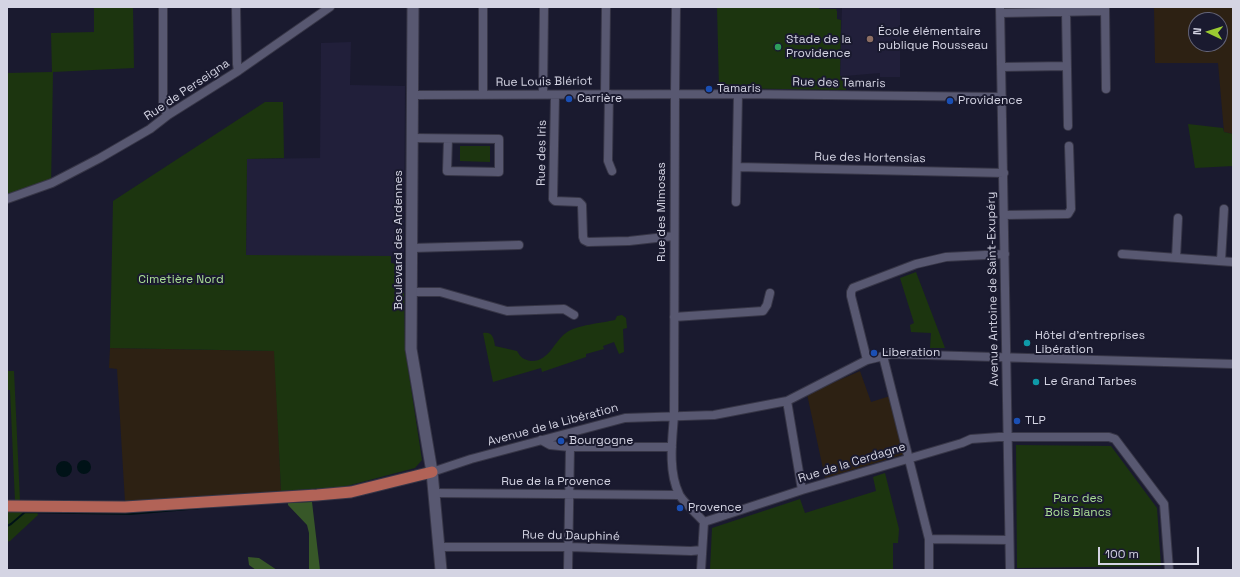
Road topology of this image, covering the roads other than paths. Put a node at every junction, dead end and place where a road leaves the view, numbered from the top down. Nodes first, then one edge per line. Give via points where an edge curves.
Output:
1 (163, 7) edge
2 (236, 7) edge
3 (330, 7) edge
4 (413, 7) edge
5 (483, 7) edge
6 (544, 7) edge
7 (606, 7) edge
8 (676, 7) edge
9 (1105, 9) edge
10 (1000, 10) edge
11 (1066, 12) junction
12 (1067, 66) junction
13 (1002, 67) junction
14 (238, 71) junction
15 (1106, 89) dead end
16 (543, 94) junction
17 (607, 94) junction
18 (675, 94) junction
19 (738, 94) junction
20 (413, 95) junction
21 (483, 95) junction
22 (555, 95) junction
23 (1002, 97) junction
24 (168, 115) junction
25 (1068, 126) dead end
26 (412, 138) junction
27 (448, 139) junction
28 (1069, 146) dead end
29 (737, 167) junction
30 (612, 171) dead end
31 (1004, 173) junction
32 (7, 199) edge
33 (736, 202) dead end
34 (1224, 209) dead end
35 (1004, 215) junction
36 (1178, 218) dead end
37 (674, 236) junction
38 (520, 245) dead end
39 (412, 248) junction
40 (1005, 254) junction
41 (1122, 254) dead end
42 (1176, 258) junction
43 (1221, 260) junction
44 (1233, 262) edge
45 (412, 292) junction
46 (770, 292) dead end
47 (574, 315) dead end
48 (674, 317) junction
49 (883, 356) junction
50 (1007, 358) junction
51 (867, 360) junction
52 (1233, 364) edge
53 (787, 401) junction
54 (674, 416) junction
55 (1008, 437) junction
56 (541, 440) junction
57 (570, 447) junction
58 (672, 447) junction
59 (908, 458) junction
60 (432, 472) junction
61 (802, 490) junction
62 (433, 493) junction
63 (570, 495) junction
64 (679, 495) junction
65 (7, 506) edge
66 (704, 522) junction
67 (929, 540) junction
68 (1009, 540) junction
69 (439, 547) junction
70 (569, 548) junction
71 (702, 550) junction
72 (441, 570) edge
73 (568, 570) edge
74 (702, 570) edge
75 (929, 570) edge
76 (1010, 570) edge
77 (1169, 570) edge

1 - 24 street via 163,102
2 - 14 street
3 - 14 street, Rue de Perseigna
4 - 20 main road, Boulevard des Ardennes
5 - 21 street
6 - 16 street
7 - 17 street
8 - 18 street, Rue des Mimosas
9 - 11 street
9 - 15 street
10 - 11 street
10 - 13 street, Avenue Antoine de Saint-Exupéry
11 - 12 street
12 - 13 street
12 - 25 street
13 - 23 street, Avenue Antoine de Saint-Exupéry
14 - 24 street, Rue de Perseigna
16 - 21 street, Rue Louis Blériot
16 - 22 street, Rue Louis Blériot
17 - 18 street, Rue Louis Blériot
17 - 22 street, Rue Louis Blériot
17 - 30 street via 608,161
18 - 19 street, Rue des Tamaris
18 - 37 street, Rue des Mimosas
19 - 23 street, Rue des Tamaris
19 - 29 street
20 - 21 street, Rue Louis Blériot
20 - 26 main road, Boulevard des Ardennes
22 - 37 street, Rue des Iris via 553,199 578,202 582,205 584,240 629,241
23 - 31 street, Avenue Antoine de Saint-Exupéry
24 - 32 street, Rue de Perseigna via 150,129 100,158 52,183
26 - 27 street
26 - 39 main road, Boulevard des Ardennes
27 - 27 street via 447,171 499,172 499,139
28 - 35 street via 1069,213
29 - 31 street, Rue des Hortensias
29 - 33 street
31 - 35 street, Avenue Antoine de Saint-Exupéry
34 - 43 street
35 - 40 street, Avenue Antoine de Saint-Exupéry
36 - 42 street
37 - 48 street, Rue des Mimosas
38 - 39 street
39 - 45 main road, Boulevard des Ardennes
40 - 50 street, Avenue Antoine de Saint-Exupéry
40 - 51 street via 946,256 916,264 853,288 851,296
41 - 42 street
42 - 43 street
43 - 44 street
45 - 47 street via 440,292 506,311 564,309
45 - 60 main road, Boulevard des Ardennes via 411,349
46 - 48 street via 768,305 763,311
48 - 54 street, Rue des Mimosas
49 - 50 street, Avenue de la Libération via 892,354
49 - 51 street, Avenue de la Libération
49 - 59 street
50 - 52 street, Avenue de la Libération
50 - 55 street, Avenue Antoine de Saint-Exupéry
51 - 53 street, Avenue de la Libération
53 - 54 street, Avenue de la Libération via 714,415
53 - 61 street
54 - 56 street, Avenue de la Libération via 625,418
54 - 58 street, Rue des Mimosas
55 - 59 street, Rue de la Cerdagne via 971,439
55 - 68 street, Avenue Antoine de Saint-Exupéry
55 - 77 street, Rue de la Cerdagne via 1113,437 1164,504
56 - 57 street via 550,445
56 - 60 street, Avenue de la Libération
57 - 58 street
57 - 63 street
58 - 64 street, Rue des Mimosas via 673,475
59 - 61 street, Rue de la Cerdagne
59 - 67 street
60 - 62 main road, Boulevard des Ardennes
60 - 65 main road via 350,492 317,495 125,507
61 - 66 street, Rue de la Cerdagne
62 - 63 street, Rue de la Provence
62 - 69 main road, Boulevard des Ardennes
63 - 64 street, Rue de la Provence
63 - 70 street
64 - 66 street
66 - 71 street
67 - 68 street
67 - 75 street
68 - 76 street, Avenue Antoine de Saint-Exupéry
69 - 70 street, Rue du Dauphiné
69 - 72 main road, Boulevard des Ardennes
70 - 71 street, Rue du Dauphiné via 692,552
70 - 73 street
71 - 74 street

